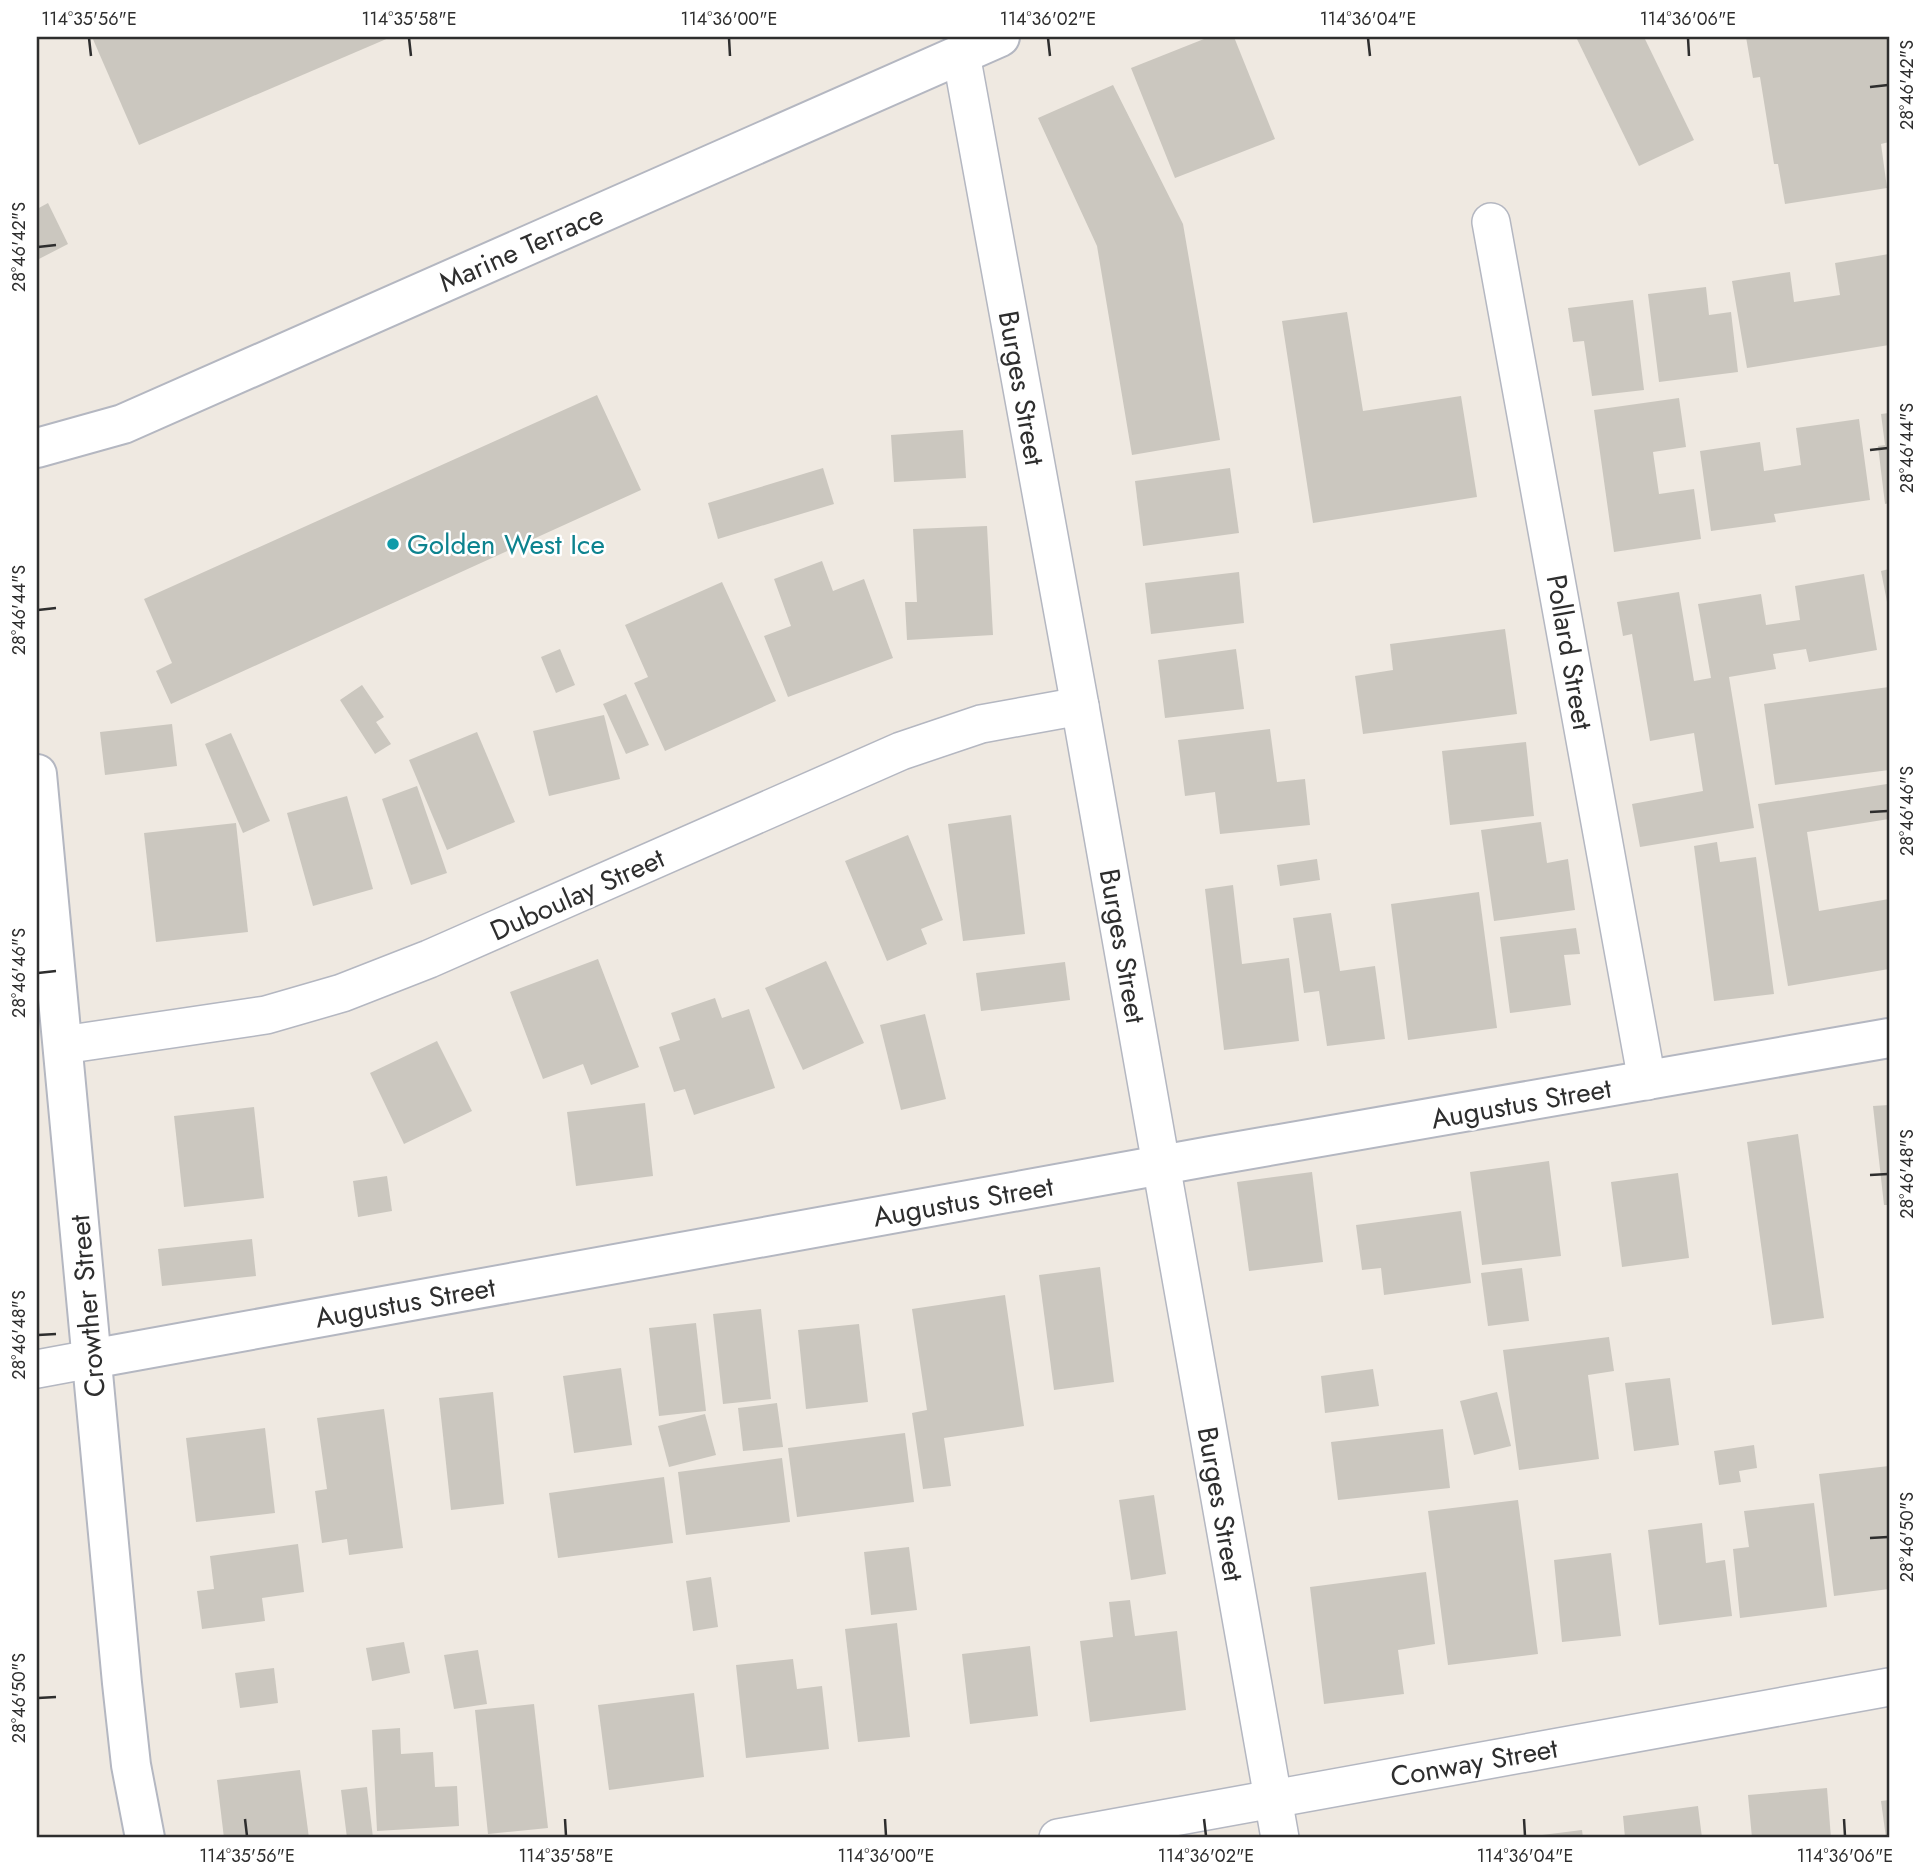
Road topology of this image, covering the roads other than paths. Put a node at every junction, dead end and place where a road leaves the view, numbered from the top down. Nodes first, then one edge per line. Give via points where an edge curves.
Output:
1 (1000, 37) edge
2 (961, 54) junction
3 (1491, 222) dead end
4 (37, 448) edge
5 (1080, 706) junction
6 (37, 774) edge
7 (1889, 1038) edge
8 (63, 1045) junction
9 (1647, 1081) junction
10 (1162, 1165) junction
11 (91, 1359) junction
12 (37, 1369) edge
13 (1889, 1687) edge
14 (1273, 1799) junction
15 (145, 1838) edge
16 (1058, 1838) edge
17 (1280, 1838) edge

1 - 2 street, Marine Terrace
2 - 4 street, Marine Terrace via 123,424
2 - 5 street, Burges Street
3 - 9 street, Pollard Street
5 - 8 street, Duboulay Street via 981,724 901,751 342,993 267,1015
5 - 10 street, Burges Street
6 - 8 street, Crowther Street
7 - 9 street, Augustus Street
8 - 11 street, Crowther Street
9 - 10 street, Augustus Street
10 - 11 street, Augustus Street
10 - 14 street, Burges Street
11 - 12 street, Augustus Street
11 - 15 street, Crowther Street via 131,1765
13 - 14 street, Conway Street
14 - 16 street, Conway Street
14 - 17 street, Burges Street

